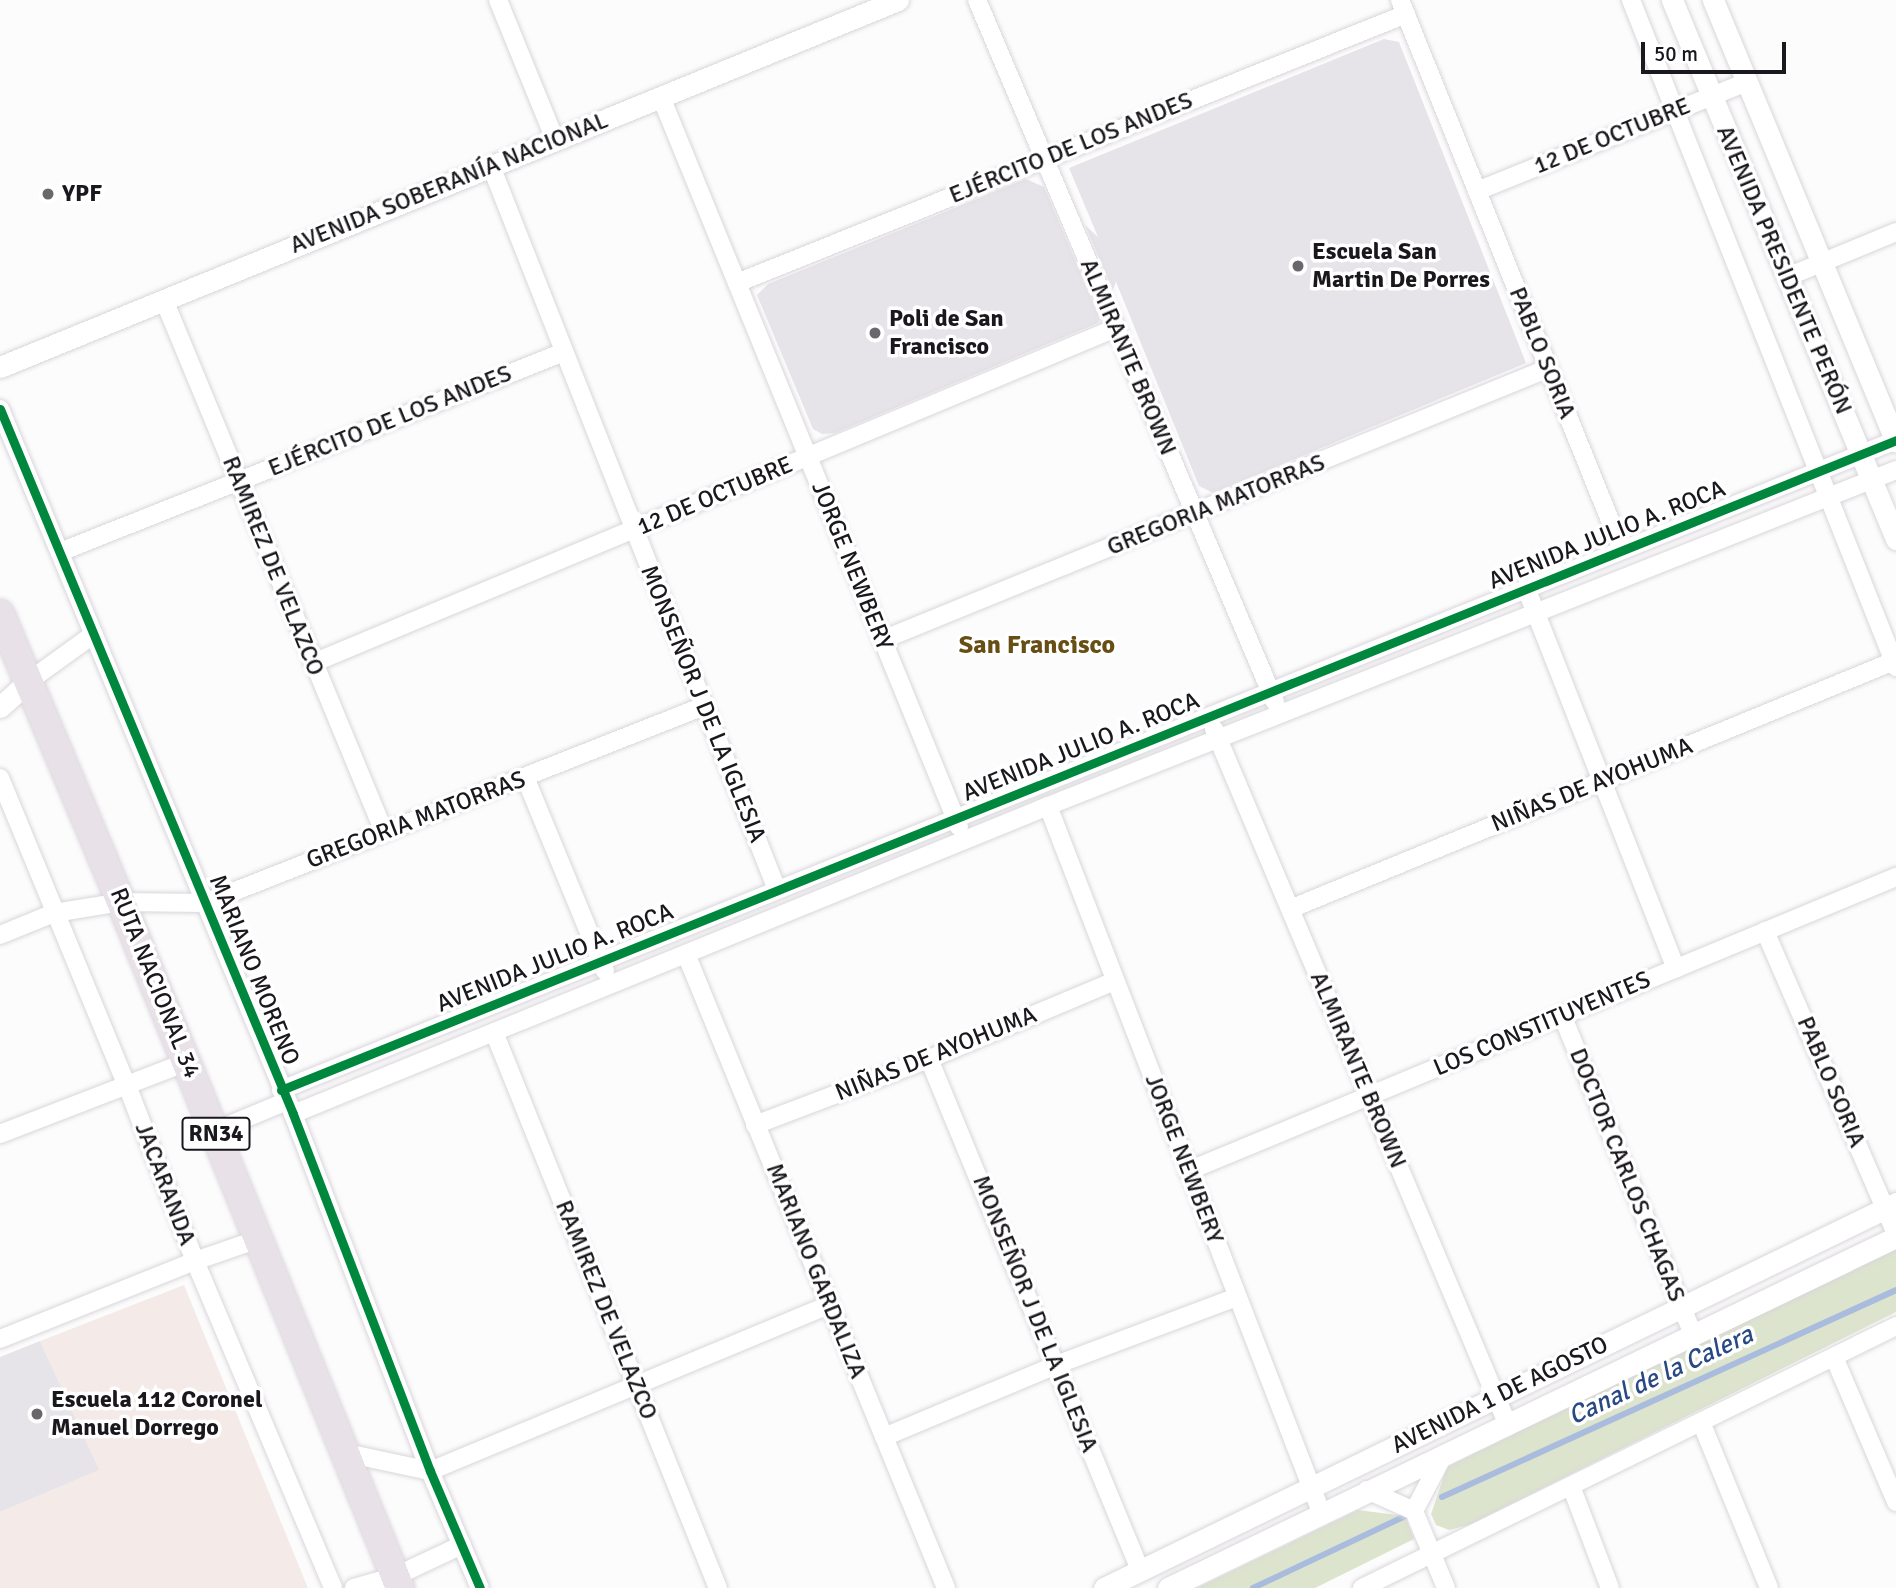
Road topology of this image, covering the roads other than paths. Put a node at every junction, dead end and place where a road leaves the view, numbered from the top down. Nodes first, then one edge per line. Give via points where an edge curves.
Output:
1 (498, 0) edge
2 (898, 0) edge
3 (976, 0) edge
4 (1631, 0) edge
5 (1672, 0) edge
6 (1713, 0) edge
7 (1403, 7) edge
8 (1747, 82) junction
9 (1712, 96) junction
10 (661, 97) junction
11 (1675, 111) junction
12 (555, 140) junction
13 (1044, 159) junction
14 (491, 166) junction
15 (1477, 191) junction
16 (1896, 232) edge
17 (1822, 263) junction
18 (1787, 277) junction
19 (737, 283) junction
20 (164, 300) junction
21 (1116, 328) junction
22 (564, 352) junction
23 (0, 367) edge
24 (1549, 369) junction
25 (0, 409) edge
26 (1896, 441) edge
27 (1860, 454) junction
28 (808, 457) junction
29 (1896, 470) edge
30 (1818, 471) junction
31 (1871, 479) junction
32 (238, 481) junction
33 (1828, 496) junction
34 (1195, 515) junction
35 (634, 530) junction
36 (1896, 539) edge
37 (1622, 550) junction
38 (60, 552) junction
39 (1526, 588) junction
40 (1535, 613) junction
41 (0, 614) edge
42 (94, 634) junction
43 (882, 640) junction
44 (313, 663) junction
45 (1895, 664) edge
46 (29, 681) junction
47 (1270, 691) junction
48 (704, 706) junction
49 (0, 707) edge
50 (1280, 714) junction
51 (1209, 716) junction
52 (1218, 738) junction
53 (525, 777) junction
54 (0, 778) edge
55 (1604, 780) junction
56 (1048, 806) junction
57 (955, 818) junction
58 (384, 832) junction
59 (965, 840) junction
60 (1896, 877) edge
61 (777, 890) junction
62 (121, 902) junction
63 (205, 903) junction
64 (1290, 909) junction
65 (54, 913) junction
66 (1765, 931) junction
67 (0, 935) edge
68 (686, 954) junction
69 (601, 961) junction
70 (1676, 968) junction
71 (1115, 981) junction
72 (611, 985) junction
73 (1562, 1015) junction
74 (494, 1032) junction
75 (929, 1059) junction
76 (187, 1062) junction
77 (126, 1083) junction
78 (1369, 1096) junction
79 (287, 1102) junction
80 (755, 1125) junction
81 (215, 1131) junction
82 (0, 1134) edge
83 (1188, 1171) junction
84 (1891, 1205) edge
85 (1896, 1235) edge
86 (259, 1239) junction
87 (195, 1261) junction
88 (1237, 1297) junction
89 (830, 1305) junction
90 (1681, 1307) junction
91 (1896, 1326) edge
92 (1693, 1334) junction
93 (0, 1339) edge
94 (1834, 1357) junction
95 (1056, 1365) junction
96 (636, 1385) junction
97 (1496, 1397) junction
98 (1701, 1422) junction
99 (1507, 1423) junction
100 (884, 1437) junction
101 (346, 1453) junction
102 (1444, 1454) junction
103 (430, 1471) junction
104 (1571, 1486) junction
105 (1310, 1487) junction
106 (1367, 1490) junction
107 (1896, 1502) edge
108 (1414, 1511) junction
109 (1321, 1512) junction
110 (462, 1545) junction
111 (1432, 1554) junction
112 (1140, 1570) junction
113 (398, 1582) edge
114 (333, 1588) edge
115 (354, 1588) edge
116 (480, 1588) edge
117 (719, 1588) edge
118 (946, 1588) edge
119 (1104, 1588) edge
120 (1168, 1588) edge
121 (1362, 1588) edge
122 (1446, 1588) edge
123 (1610, 1588) edge
124 (1769, 1588) edge

1 - 12 street
2 - 10 street, AVENIDA SOBERANÍA NACIONAL
3 - 13 street, ALMIRANTE BROWN
4 - 11 street
5 - 9 street, AVENIDA PRESIDENTE PERÓN
6 - 8 street, AVENIDA PRESIDENTE PERÓN
7 - 13 street, EJÉRCITO DE LOS ANDES
7 - 15 street, PABLO SORIA
8 - 9 street, 12 DE OCTUBRE
8 - 17 street, AVENIDA PRESIDENTE PERÓN
9 - 11 street, 12 DE OCTUBRE
9 - 18 street, AVENIDA PRESIDENTE PERÓN
10 - 12 street, AVENIDA SOBERANÍA NACIONAL
10 - 19 street, JORGE NEWBERY
11 - 15 street, 12 DE OCTUBRE
11 - 30 street
12 - 14 street, AVENIDA SOBERANÍA NACIONAL
13 - 19 street, EJÉRCITO DE LOS ANDES
13 - 21 street, ALMIRANTE BROWN
14 - 20 street, AVENIDA SOBERANÍA NACIONAL
14 - 22 street, MONSEÑOR J DE LA IGLESIA
15 - 24 street, PABLO SORIA
16 - 17 street
17 - 18 street
17 - 26 street, AVENIDA PRESIDENTE PERÓN
18 - 27 street, AVENIDA PRESIDENTE PERÓN
19 - 28 street, JORGE NEWBERY
20 - 23 street, AVENIDA SOBERANÍA NACIONAL
20 - 32 street, RAMIREZ DE VELAZCO
21 - 28 street, 12 DE OCTUBRE
21 - 34 street, ALMIRANTE BROWN
22 - 32 street, EJÉRCITO DE LOS ANDES
22 - 35 street, MONSEÑOR J DE LA IGLESIA
24 - 34 street, GREGORIA MATORRAS
24 - 37 street, PABLO SORIA
25 - 38 street, MARIANO MORENO
26 - 27 street, AVENIDA JULIO A. ROCA
27 - 30 street, AVENIDA JULIO A. ROCA
27 - 31 street, AVENIDA PRESIDENTE PERÓN
28 - 35 street, 12 DE OCTUBRE
28 - 43 street, JORGE NEWBERY
29 - 31 street, AVENIDA JULIO A. ROCA
30 - 33 street
30 - 37 street, AVENIDA JULIO A. ROCA
31 - 33 street, AVENIDA JULIO A. ROCA
31 - 36 street, AVENIDA PRESIDENTE PERÓN
32 - 38 street, EJÉRCITO DE LOS ANDES
32 - 44 street, RAMIREZ DE VELAZCO
33 - 40 street, AVENIDA JULIO A. ROCA
33 - 45 street
34 - 43 street, GREGORIA MATORRAS
34 - 47 street, ALMIRANTE BROWN
35 - 44 street, 12 DE OCTUBRE
35 - 48 street, MONSEÑOR J DE LA IGLESIA
37 - 39 street, AVENIDA JULIO A. ROCA
38 - 42 street, MARIANO MORENO
39 - 40 street
39 - 47 street, AVENIDA JULIO A. ROCA
40 - 50 street, AVENIDA JULIO A. ROCA
40 - 55 street
41 - 46 highway, RUTA NACIONAL 34 / RN34
42 - 46 street
42 - 63 street, MARIANO MORENO
43 - 57 street, JORGE NEWBERY
44 - 58 street, RAMIREZ DE VELAZCO
45 - 55 street, NIÑAS DE AYOHUMA
46 - 49 street
46 - 62 highway, RUTA NACIONAL 34 / RN34
47 - 50 street, ALMIRANTE BROWN
47 - 51 street, AVENIDA JULIO A. ROCA
48 - 53 street, GREGORIA MATORRAS
48 - 61 street, MONSEÑOR J DE LA IGLESIA
50 - 52 street, AVENIDA JULIO A. ROCA
51 - 52 street, ALMIRANTE BROWN
51 - 57 street, AVENIDA JULIO A. ROCA
52 - 56 street, AVENIDA JULIO A. ROCA
52 - 64 street, ALMIRANTE BROWN
53 - 58 street, GREGORIA MATORRAS
53 - 69 street
54 - 65 street, JACARANDA
55 - 64 street, NIÑAS DE AYOHUMA
55 - 70 street
56 - 59 street, AVENIDA JULIO A. ROCA
56 - 71 street, JORGE NEWBERY
57 - 59 street, JORGE NEWBERY
57 - 61 street, AVENIDA JULIO A. ROCA
58 - 63 street, GREGORIA MATORRAS
59 - 68 street, AVENIDA JULIO A. ROCA
60 - 66 street, LOS CONSTITUYENTES
61 - 69 street, AVENIDA JULIO A. ROCA
62 - 63 street, GREGORIA MATORRAS
62 - 65 street, GREGORIA MATORRAS
62 - 76 highway, RUTA NACIONAL 34 / RN34
63 - 79 street, MARIANO MORENO
64 - 78 street, ALMIRANTE BROWN
65 - 67 street, GREGORIA MATORRAS
65 - 77 street, JACARANDA
66 - 70 street, LOS CONSTITUYENTES
66 - 84 street, PABLO SORIA
68 - 72 street, AVENIDA JULIO A. ROCA
68 - 80 street, MARIANO GARDALIZA
69 - 72 street
69 - 79 street, AVENIDA JULIO A. ROCA
70 - 73 street, LOS CONSTITUYENTES
71 - 75 street, NIÑAS DE AYOHUMA
71 - 83 street, JORGE NEWBERY
72 - 74 street, AVENIDA JULIO A. ROCA
73 - 78 street, LOS CONSTITUYENTES
73 - 90 street, DOCTOR CARLOS CHAGAS
74 - 79 street, AVENIDA JULIO A. ROCA
74 - 96 street, RAMIREZ DE VELAZCO
75 - 80 street, NIÑAS DE AYOHUMA
75 - 95 street, MONSEÑOR J DE LA IGLESIA
76 - 77 street
76 - 81 highway, RUTA NACIONAL 34 / RN34
77 - 82 street
77 - 87 street, JACARANDA
78 - 83 street, LOS CONSTITUYENTES
78 - 97 street, ALMIRANTE BROWN
79 - 81 street
79 - 103 street, MARIANO MORENO
80 - 89 street, MARIANO GARDALIZA
81 - 86 highway, RUTA NACIONAL 34 / RN34
83 - 88 street, JORGE NEWBERY
84 - 85 street, PABLO SORIA
84 - 90 street, AVENIDA 1 DE AGOSTO
85 - 92 street, AVENIDA 1 DE AGOSTO
86 - 87 street
86 - 101 highway, RUTA NACIONAL 34 / RN34
87 - 93 street
87 - 114 street, JACARANDA
88 - 95 street
88 - 105 street, JORGE NEWBERY
89 - 96 street
89 - 100 street, MARIANO GARDALIZA
90 - 92 street, DOCTOR CARLOS CHAGAS
90 - 97 street, AVENIDA 1 DE AGOSTO
91 - 94 street
92 - 99 street, AVENIDA 1 DE AGOSTO
94 - 98 street
94 - 107 street
95 - 100 street
95 - 112 street, MONSEÑOR J DE LA IGLESIA
96 - 103 street
96 - 117 street, RAMIREZ DE VELAZCO
97 - 99 street, ALMIRANTE BROWN
97 - 105 street, AVENIDA 1 DE AGOSTO
98 - 104 street
98 - 124 street
99 - 102 street, AVENIDA 1 DE AGOSTO
100 - 118 street, MARIANO GARDALIZA
101 - 103 street
101 - 113 highway, RUTA NACIONAL 34 / RN34
102 - 106 street, AVENIDA 1 DE AGOSTO
102 - 108 street
103 - 110 street, MARIANO MORENO
104 - 111 street
104 - 123 street
105 - 109 street, JORGE NEWBERY
105 - 112 street, AVENIDA 1 DE AGOSTO
106 - 108 street
106 - 109 street, AVENIDA 1 DE AGOSTO
108 - 111 street
109 - 120 street, AVENIDA 1 DE AGOSTO
110 - 113 street
110 - 116 street, MARIANO MORENO
111 - 121 street
111 - 122 street
112 - 119 street, AVENIDA 1 DE AGOSTO
113 - 115 street

